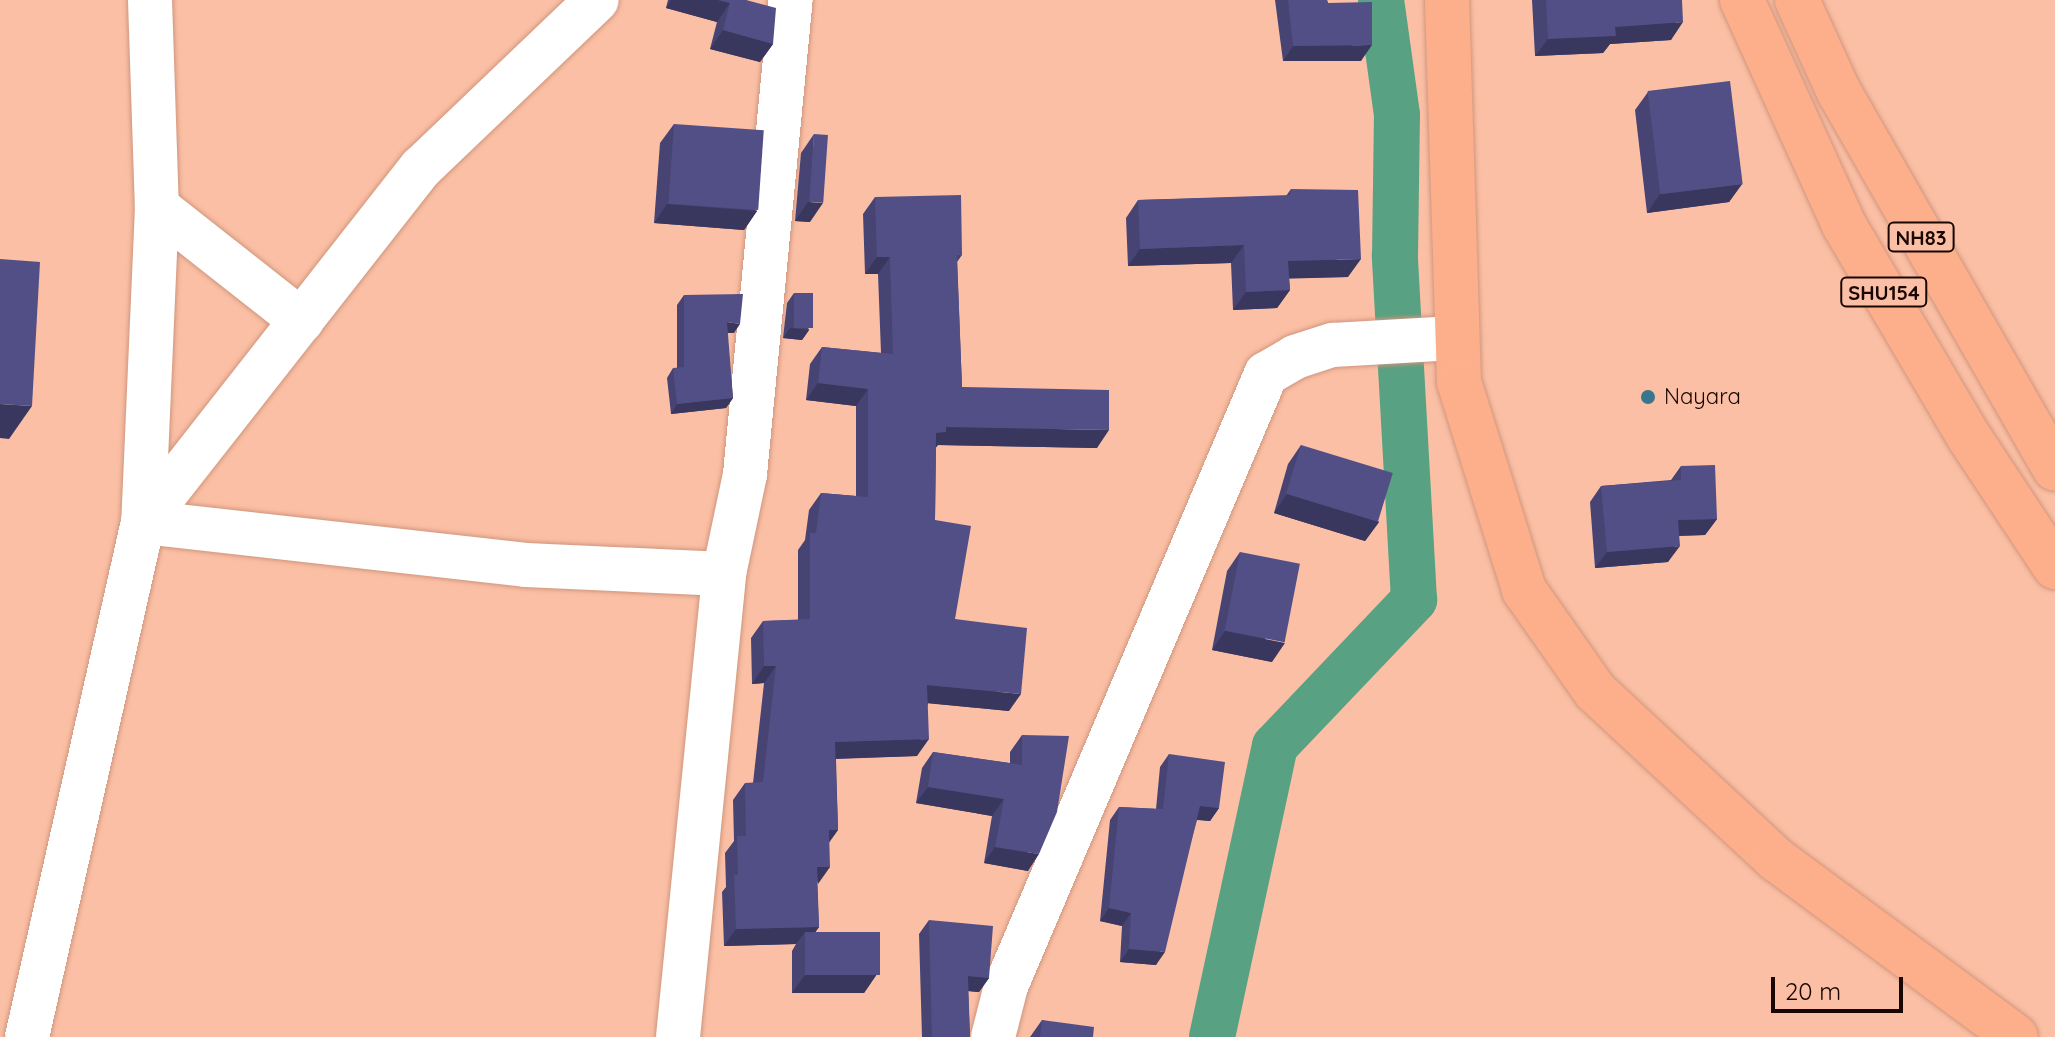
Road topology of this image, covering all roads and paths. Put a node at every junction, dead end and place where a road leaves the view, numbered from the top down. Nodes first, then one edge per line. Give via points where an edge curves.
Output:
1 (150, 0) edge
2 (597, 0) edge
3 (791, 0) edge
4 (1447, 0) edge
5 (1742, 0) edge
6 (1797, 0) edge
7 (157, 207) junction
8 (302, 321) junction
9 (1442, 339) junction
10 (2055, 469) edge
11 (143, 522) junction
12 (2055, 567) edge
13 (724, 574) junction
14 (27, 1037) edge
15 (678, 1037) edge
16 (993, 1037) edge
17 (2016, 1037) edge

1 - 7 street
2 - 8 street via 421,168
3 - 13 street via 745,474
4 - 9 highway
5 - 12 highway, SHU154 via 1844,225 1969,437
6 - 10 highway, NH83 via 1839,92
7 - 8 street
7 - 11 street
8 - 11 street
9 - 16 street via 1333,345 1295,357 1266,374 1006,986
9 - 17 highway via 1524,590 1595,691 1777,860
11 - 13 street via 526,565
11 - 14 street
13 - 15 street

